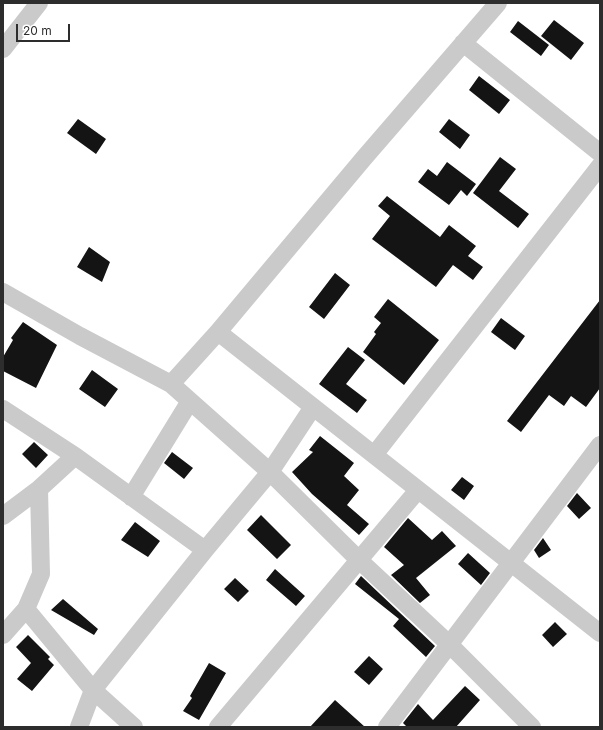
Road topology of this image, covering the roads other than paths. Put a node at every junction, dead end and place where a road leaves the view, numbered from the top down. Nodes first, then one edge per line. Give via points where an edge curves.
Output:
1 (39, 3) edge
2 (498, 3) edge
3 (463, 43) junction
4 (3, 49) edge
5 (600, 153) edge
6 (600, 166) edge
7 (3, 292) edge
8 (218, 332) junction
9 (171, 384) junction
10 (190, 401) junction
11 (313, 407) junction
12 (3, 409) edge
13 (600, 445) edge
14 (374, 455) junction
15 (75, 456) junction
16 (270, 472) junction
17 (38, 489) junction
18 (418, 490) junction
19 (131, 497) junction
20 (3, 516) edge
21 (206, 550) junction
22 (359, 560) junction
23 (510, 562) junction
24 (26, 609) junction
25 (600, 633) edge
26 (3, 635) edge
27 (449, 644) junction
28 (93, 690) junction
29 (79, 727) edge
30 (134, 727) edge
31 (218, 727) edge
32 (387, 727) edge
33 (532, 727) edge

1 - 4 street
2 - 3 street
3 - 5 street
3 - 8 street
6 - 14 street
7 - 9 street
8 - 9 street
8 - 11 street
9 - 10 street
10 - 16 street
10 - 19 street
11 - 14 street
11 - 16 street
12 - 15 street
13 - 23 street
14 - 18 street
15 - 17 street
15 - 19 street
16 - 21 street
16 - 22 street
17 - 20 street
17 - 24 street via 41,574
18 - 22 street
18 - 23 street
19 - 21 street
21 - 28 street
22 - 27 street
22 - 31 street
23 - 25 street
23 - 27 street
24 - 26 street
24 - 28 street
27 - 32 street
27 - 33 street
28 - 29 street
28 - 30 street

